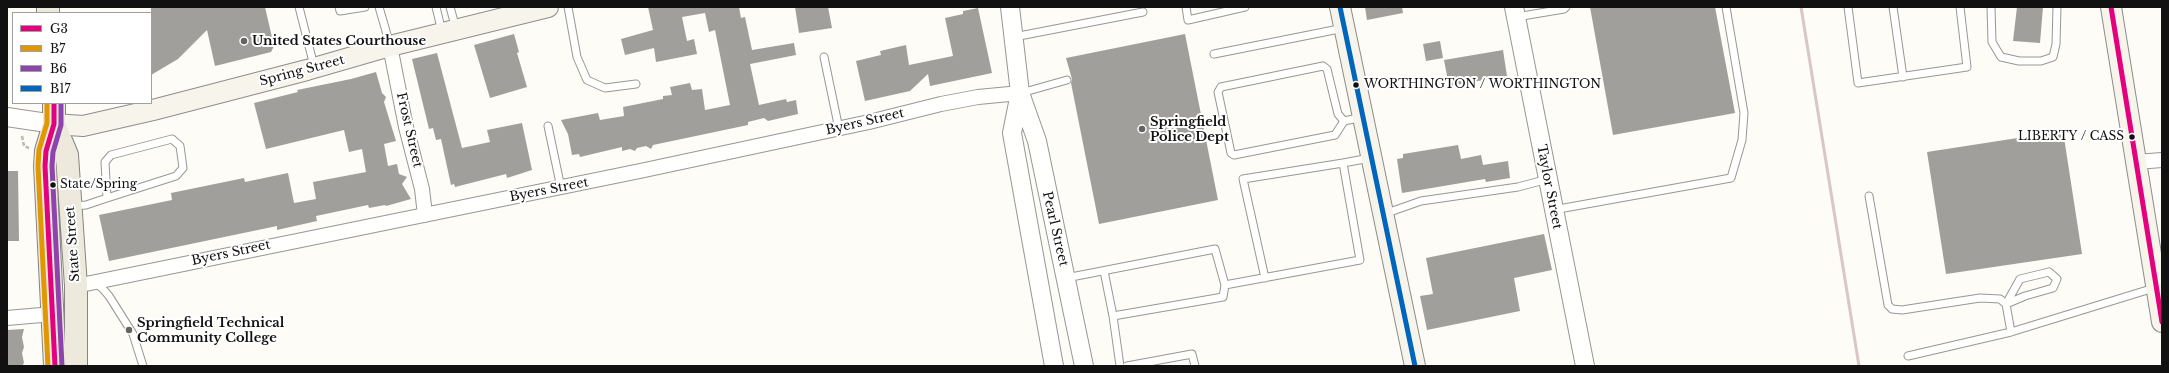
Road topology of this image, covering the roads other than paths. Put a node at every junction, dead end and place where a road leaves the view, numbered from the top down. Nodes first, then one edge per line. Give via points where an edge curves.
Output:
1 (299, 7) edge
2 (339, 7) edge
3 (365, 7) edge
4 (379, 7) edge
5 (436, 7) edge
6 (450, 7) edge
7 (548, 7) edge
8 (568, 7) edge
9 (1010, 7) edge
10 (1186, 7) edge
11 (1245, 7) edge
12 (1340, 7) edge
13 (1566, 7) edge
14 (1726, 7) edge
15 (1848, 7) edge
16 (1893, 7) edge
17 (1960, 7) edge
18 (1990, 7) edge
19 (2057, 7) edge
20 (2111, 7) edge
21 (1142, 12) dead end
22 (1515, 12) edge
23 (1344, 28) junction
24 (449, 32) junction
25 (1014, 37) junction
26 (390, 46) junction
27 (1214, 54) dead end
28 (824, 57) dead end
29 (314, 68) junction
30 (1903, 77) junction
31 (1067, 80) dead end
32 (636, 84) dead end
33 (1020, 93) junction
34 (54, 114) edge
35 (7, 117) edge
36 (1354, 119) junction
37 (548, 126) dead end
38 (839, 129) junction
39 (1371, 157) junction
40 (2162, 160) edge
41 (2136, 162) junction
42 (1343, 163) junction
43 (1548, 179) junction
44 (560, 188) junction
45 (1870, 196) dead end
46 (107, 198) junction
47 (70, 206) junction
48 (1553, 210) junction
49 (1383, 214) junction
50 (425, 215) junction
51 (1104, 271) junction
52 (1066, 278) junction
53 (1265, 278) junction
54 (85, 284) junction
55 (1039, 284) junction
56 (1225, 285) junction
57 (2156, 287) junction
58 (2006, 304) junction
59 (53, 314) junction
60 (1113, 316) junction
61 (7, 318) edge
62 (2162, 322) edge
63 (2011, 332) junction
64 (1908, 356) dead end
65 (55, 366) edge
66 (76, 366) edge
67 (143, 366) edge
68 (1054, 366) edge
69 (1084, 366) edge
70 (1120, 366) edge
71 (1127, 366) edge
72 (1194, 366) edge
73 (1415, 366) edge
74 (1585, 366) edge

1 - 29 lane
2 - 3 lane via 340,11
4 - 26 lane
5 - 24 lane
6 - 24 lane
7 - 24 main road, Spring Street
8 - 32 lane via 577,57 587,80 605,88
9 - 25 street, Pearl Street
10 - 11 lane via 1188,20
12 - 23 main road
13 - 22 lane
14 - 48 lane via 1744,113 1742,140 1731,178
15 - 30 lane via 1858,83
16 - 30 lane
17 - 30 lane via 1967,67
18 - 19 lane via 1992,42 2001,57 2041,62 2052,57 2056,44
20 - 41 main road
21 - 25 lane
22 - 43 street, Taylor Street
23 - 27 lane
23 - 36 main road
24 - 26 main road, Spring Street
25 - 33 street, Pearl Street
26 - 29 main road, Spring Street
26 - 50 street, Frost Street via 406,127 422,189
28 - 38 lane
29 - 34 main road, Spring Street via 83,126
31 - 33 lane
33 - 38 street, Byers Street via 941,104
33 - 52 street, Pearl Street via 1037,141 1042,176
33 - 55 street, Pearl Street via 1012,133
34 - 35 street
34 - 47 main road, State Street via 67,155
34 - 59 main road, State Street via 45,166
36 - 36 lane via 1338,114 1327,69 1323,66 1221,88 1218,92 1230,153 1234,155 1335,135
36 - 39 main road
37 - 44 lane
38 - 44 street, Byers Street
39 - 42 lane
39 - 49 main road
40 - 41 street
41 - 57 main road
42 - 53 lane via 1360,260
42 - 53 lane via 1243,180
43 - 48 street, Taylor Street
43 - 49 lane via 1518,187 1421,201
44 - 50 street, Byers Street
45 - 58 lane via 1888,305 1892,309 1902,310 1988,298 2000,299
46 - 46 lane via 176,176 182,168 180,146 172,139 111,155 106,162
46 - 47 lane
47 - 54 main road, State Street
48 - 74 street, Taylor Street
49 - 73 main road
50 - 54 street, Byers Street
51 - 52 lane
51 - 56 lane via 1215,249
51 - 60 lane
52 - 55 street
52 - 69 street, Pearl Street
53 - 56 lane
54 - 66 main road, State Street
54 - 67 lane via 103,288 109,296 133,334
55 - 68 street, Pearl Street
56 - 60 lane via 1223,297
57 - 62 main road
57 - 63 lane
58 - 58 lane via 2053,288 2056,277 2049,272 2020,279
58 - 63 lane
59 - 61 street
59 - 65 main road, State Street
60 - 70 lane
63 - 64 lane
71 - 72 lane via 1192,354

